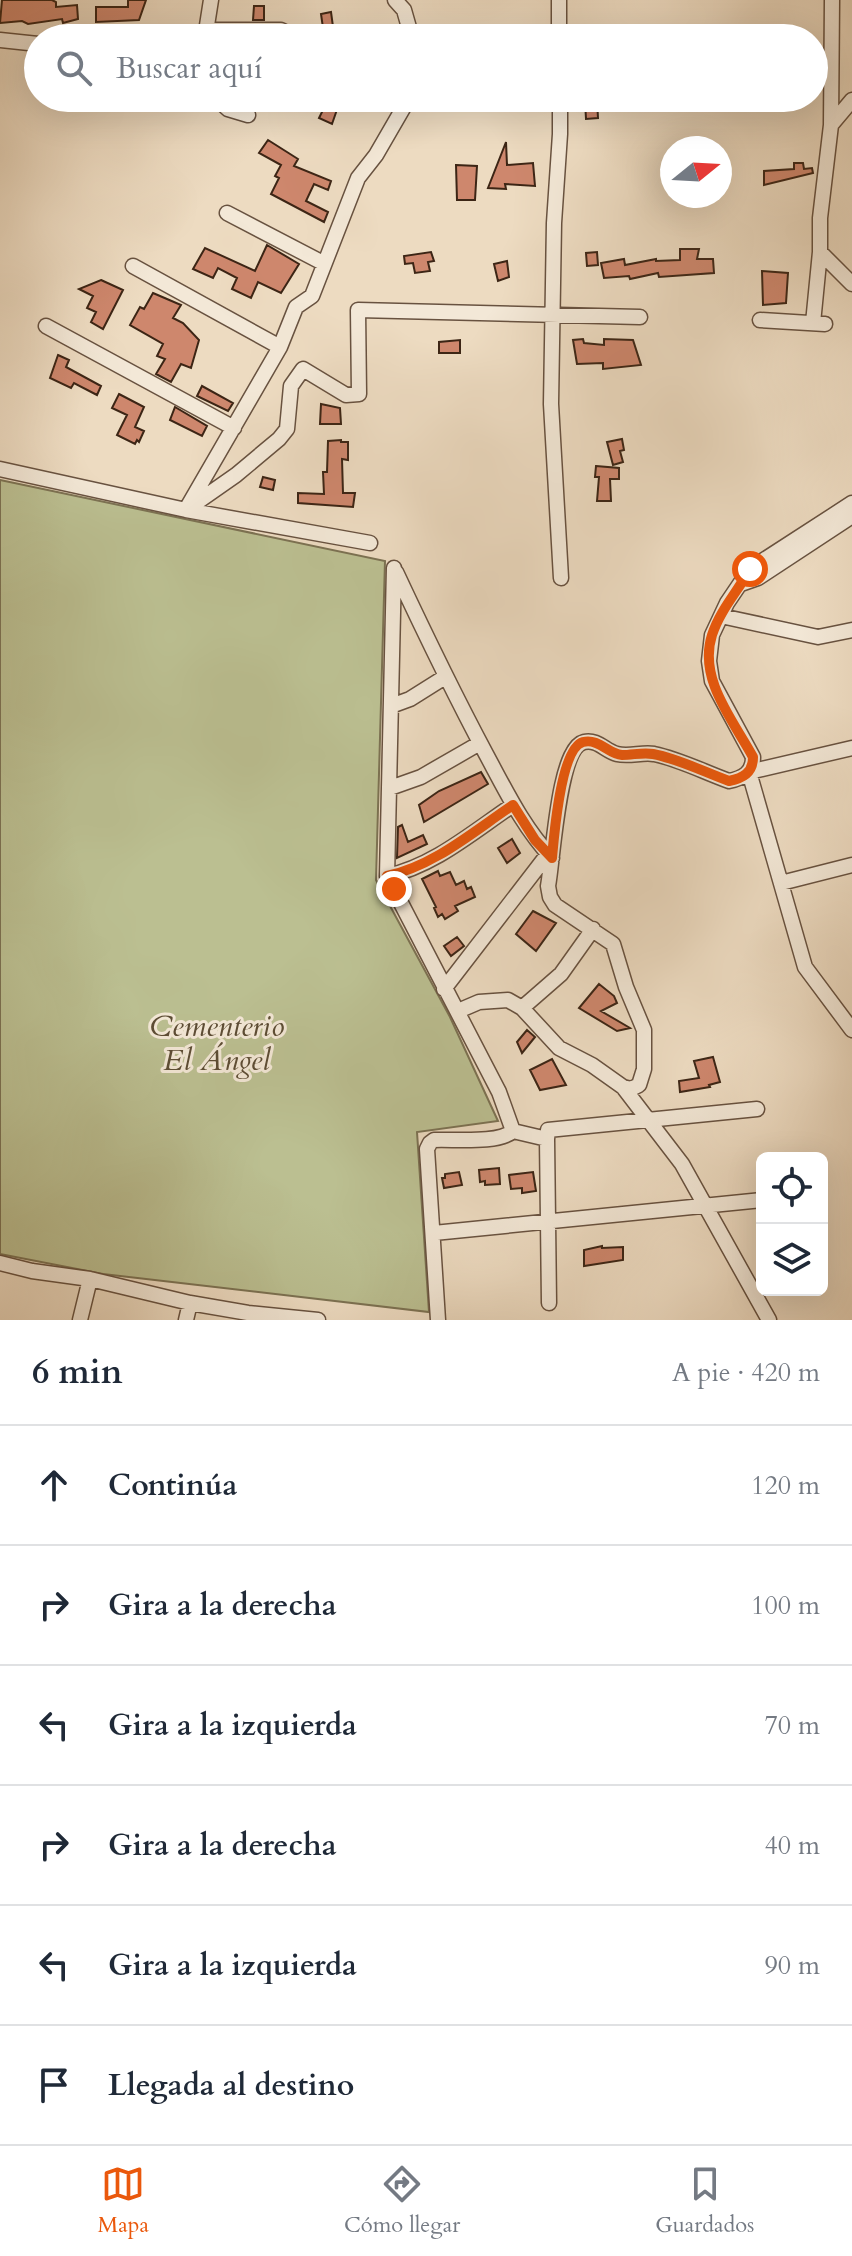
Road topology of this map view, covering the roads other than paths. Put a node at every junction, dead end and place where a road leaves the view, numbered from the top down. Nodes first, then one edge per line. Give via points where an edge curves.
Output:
1 (211, 0) edge
2 (393, 0) edge
3 (559, 0) edge
4 (832, 0) edge
5 (208, 24) edge
6 (399, 24) edge
7 (408, 24) edge
8 (559, 24) edge
9 (0, 40) edge
10 (24, 43) edge
11 (852, 100) edge
12 (238, 112) edge
13 (401, 112) edge
14 (560, 112) edge
15 (248, 115) dead end
16 (831, 125) junction
17 (227, 213) dead end
18 (820, 252) junction
19 (323, 263) junction
20 (133, 266) dead end
21 (852, 284) edge
22 (554, 315) junction
23 (640, 317) dead end
24 (760, 320) dead end
25 (46, 326) dead end
26 (280, 347) junction
27 (234, 428) junction
28 (0, 469) edge
29 (852, 503) edge
30 (186, 510) junction
31 (852, 516) edge
32 (370, 543) dead end
33 (561, 578) dead end
34 (741, 584) junction
35 (721, 616) junction
36 (852, 630) edge
37 (445, 677) junction
38 (391, 706) junction
39 (480, 743) junction
40 (852, 748) edge
41 (749, 772) junction
42 (390, 788) junction
43 (513, 805) junction
44 (550, 856) junction
45 (852, 865) edge
46 (387, 876) junction
47 (781, 883) junction
48 (593, 929) junction
49 (444, 989) junction
50 (522, 1008) junction
51 (458, 1011) junction
52 (852, 1030) edge
53 (623, 1087) junction
54 (757, 1109) dead end
55 (648, 1120) junction
56 (513, 1131) junction
57 (547, 1139) junction
58 (756, 1201) edge
59 (706, 1206) junction
60 (548, 1222) junction
61 (434, 1233) junction
62 (0, 1263) edge
63 (90, 1279) junction
64 (190, 1303) junction
65 (549, 1303) dead end
66 (284, 1318) edge
67 (80, 1320) edge
68 (186, 1320) edge
69 (318, 1320) edge
70 (438, 1320) edge
71 (769, 1320) edge

1 - 5 street
2 - 6 street
2 - 7 street via 404,10
3 - 8 street
4 - 16 street
9 - 10 street
11 - 16 street
12 - 15 street
13 - 19 street via 358,178
14 - 22 street
16 - 18 street
17 - 19 street
18 - 21 street
18 - 24 street via 819,323
19 - 26 street via 312,296 296,307
20 - 26 street
22 - 23 street
22 - 30 street via 358,310 359,394 346,395 303,369 291,386 287,429 265,452
22 - 33 street via 551,404
25 - 27 street
26 - 27 street
27 - 30 street
28 - 30 street
29 - 34 street via 750,569
30 - 32 street
31 - 34 street
34 - 35 street
35 - 36 street via 818,637
35 - 41 street via 712,635 712,681 753,757
37 - 38 street
37 - 38 street via 394,568
37 - 39 street
38 - 42 street
39 - 42 street via 421,777
39 - 43 street
40 - 41 street
41 - 44 street via 729,781 654,754 620,755 596,742 582,742 569,759
41 - 47 street
42 - 46 street
43 - 44 street
43 - 46 street via 442,853
44 - 48 street via 550,897
44 - 49 street
45 - 47 street
46 - 49 street
47 - 52 street via 805,967
48 - 50 street via 561,974
48 - 53 street via 613,944 644,1030 639,1085
49 - 51 street
50 - 51 street via 508,1000 479,1002
50 - 53 street via 559,1048
51 - 56 street
53 - 55 street
54 - 55 street
55 - 57 street via 548,1130
55 - 59 street
56 - 57 street
56 - 61 street via 507,1136 430,1143
57 - 60 street
58 - 59 street
59 - 60 street
59 - 71 street
60 - 61 street
60 - 65 street
61 - 70 street
62 - 63 street
63 - 64 street
63 - 67 street
64 - 66 street
64 - 68 street
66 - 69 street

